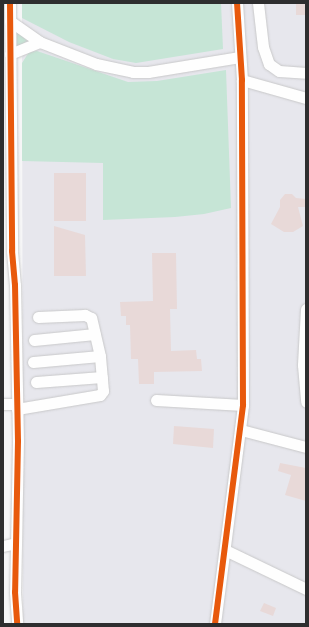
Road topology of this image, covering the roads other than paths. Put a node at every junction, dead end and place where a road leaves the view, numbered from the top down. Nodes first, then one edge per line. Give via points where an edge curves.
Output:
1 (10, 3) edge
2 (237, 3) edge
3 (258, 3) edge
4 (10, 21) junction
5 (40, 42) junction
6 (10, 54) junction
7 (240, 57) junction
8 (306, 74) edge
9 (242, 80) junction
10 (306, 98) edge
11 (7, 140) edge
12 (7, 158) edge
13 (8, 250) edge
14 (8, 267) edge
15 (306, 309) edge
16 (38, 317) dead end
17 (95, 334) junction
18 (34, 340) dead end
19 (100, 356) junction
20 (33, 362) dead end
21 (304, 365) edge
22 (102, 377) junction
23 (36, 382) dead end
24 (156, 400) dead end
25 (306, 402) edge
26 (3, 404) edge
27 (243, 405) junction
28 (17, 407) junction
29 (241, 430) junction
30 (306, 446) edge
31 (16, 543) junction
32 (3, 546) edge
33 (225, 550) junction
34 (306, 590) edge
35 (17, 624) edge
36 (215, 624) edge

1 - 4 street
2 - 7 street
3 - 8 street via 263,47 269,64 279,71
4 - 5 street
4 - 6 street
5 - 6 street
5 - 7 street via 96,64 133,72 148,72
6 - 11 street
7 - 9 street
9 - 10 street
9 - 27 street
11 - 12 street
12 - 13 street
13 - 14 street
14 - 28 street via 15,285
15 - 21 street
16 - 17 street via 85,315 90,318
17 - 18 street
17 - 19 street
19 - 20 street
19 - 22 street
21 - 25 street
22 - 23 street
22 - 28 street via 103,391 100,395
24 - 27 street
26 - 28 street
27 - 29 street
28 - 31 street
29 - 30 street
29 - 33 street
31 - 32 street
31 - 35 street
33 - 34 street
33 - 36 street

